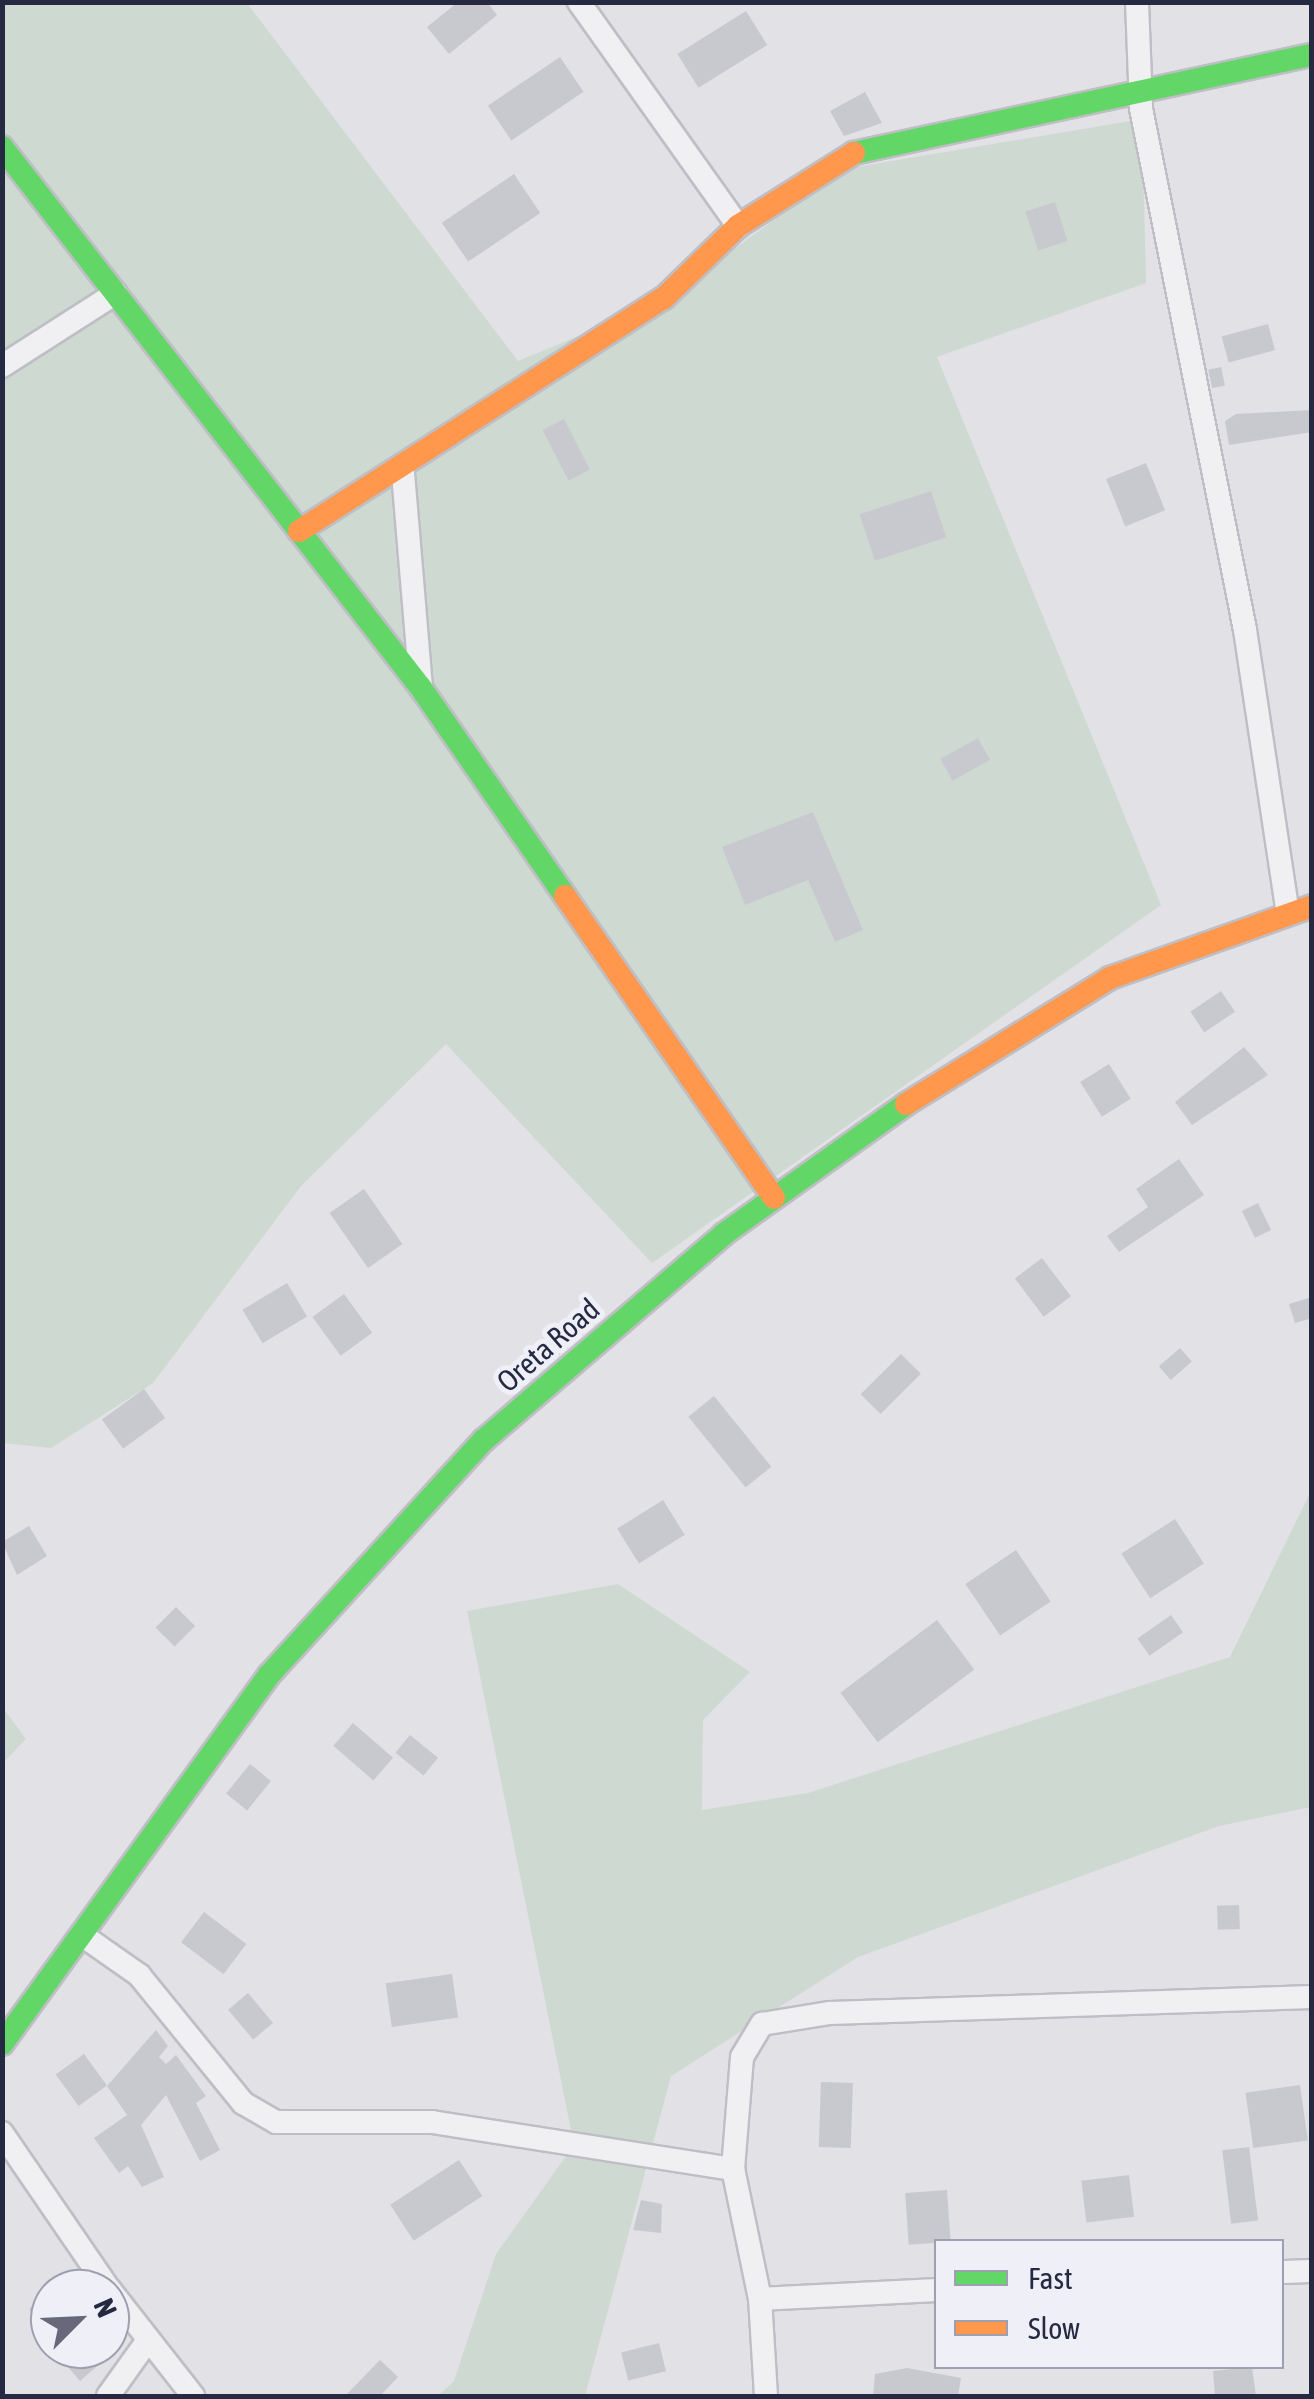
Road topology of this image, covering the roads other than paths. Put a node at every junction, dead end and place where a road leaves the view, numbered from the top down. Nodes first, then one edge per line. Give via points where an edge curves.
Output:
1 (579, 2) edge
2 (1138, 2) edge
3 (1312, 55) edge
4 (1140, 92) junction
5 (2, 147) edge
6 (738, 226) junction
7 (116, 293) junction
8 (2, 366) edge
9 (402, 473) junction
10 (299, 531) junction
11 (420, 620) junction
12 (386, 642) junction
13 (422, 688) junction
14 (1312, 906) edge
15 (1288, 914) junction
16 (774, 1198) junction
17 (82, 1935) junction
18 (1312, 1997) edge
19 (2, 2044) edge
20 (2, 2133) edge
21 (733, 2168) junction
22 (96, 2269) edge
23 (1312, 2271) edge
24 (1284, 2272) edge
25 (934, 2290) edge
26 (760, 2299) junction
27 (130, 2319) edge
28 (146, 2343) junction
29 (108, 2396) edge
30 (194, 2396) edge
31 (766, 2396) edge

1 - 6 street
2 - 4 street
3 - 4 street
4 - 6 street via 871,146
4 - 15 street via 1245,630
5 - 7 street
6 - 9 street via 664,298
7 - 8 street
7 - 10 street
9 - 10 street
9 - 11 street
10 - 12 street
11 - 12 street
11 - 13 street
12 - 13 street
13 - 16 street
14 - 15 street, Oreta Road
15 - 16 street, Oreta Road via 1110,978
16 - 17 street, Oreta Road via 484,1440 270,1674
17 - 19 street, Oreta Road
17 - 21 street via 139,1975 243,2103 276,2122 432,2122
18 - 21 street via 777,2018 748,2034
20 - 22 street
21 - 26 street
23 - 24 street
25 - 26 street
26 - 31 street
27 - 28 street
28 - 29 street
28 - 30 street

